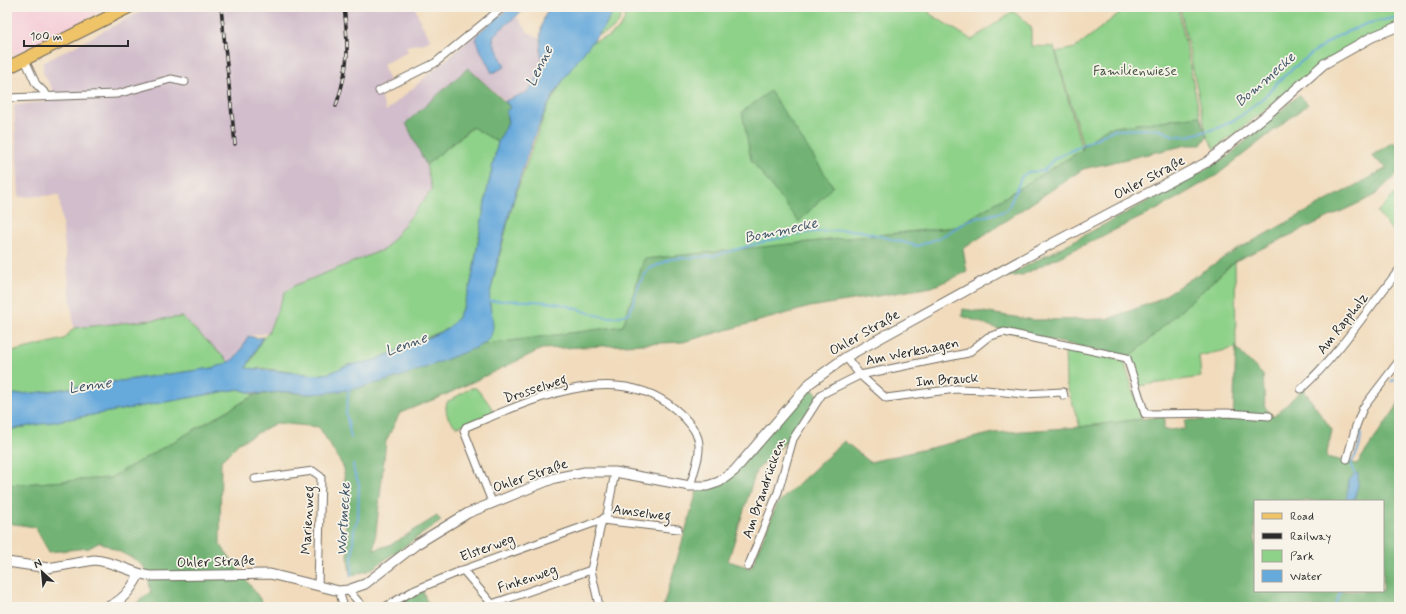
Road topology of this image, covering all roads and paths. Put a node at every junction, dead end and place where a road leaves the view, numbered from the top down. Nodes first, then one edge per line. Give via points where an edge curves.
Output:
1 (130, 7) edge
2 (503, 7) edge
3 (1399, 26) edge
4 (25, 60) junction
5 (7, 68) edge
6 (185, 82) dead end
7 (379, 91) dead end
8 (48, 96) junction
9 (7, 98) edge
10 (1399, 270) edge
11 (846, 357) junction
12 (1399, 361) edge
13 (860, 375) junction
14 (1301, 389) dead end
15 (1064, 396) dead end
16 (1269, 416) dead end
17 (1347, 459) dead end
18 (615, 472) junction
19 (255, 479) dead end
20 (690, 486) junction
21 (492, 502) junction
22 (602, 520) junction
23 (678, 529) dead end
24 (7, 562) edge
25 (748, 567) dead end
26 (463, 570) junction
27 (591, 570) junction
28 (139, 574) junction
29 (318, 586) junction
30 (343, 591) junction
31 (598, 601) dead end
32 (108, 607) edge
33 (344, 607) edge
34 (363, 607) edge
35 (385, 607) edge

1 - 4 main road
2 - 7 street via 434,63
3 - 11 street, Ohler Straße via 1372,37 1324,64 1269,113 1207,162
4 - 5 main road
4 - 8 street via 36,84
6 - 8 street via 171,79 117,94
8 - 9 street
10 - 14 street, Am Rappholz via 1343,345 1321,371
11 - 13 street, Im Brauck
11 - 20 street, Ohler Straße via 810,383 734,471 719,482 707,486
12 - 17 street via 1363,408
13 - 15 street, Im Brauck via 886,398 956,389 1023,394 1063,392
13 - 16 street, Am Werkshagen via 968,353 988,337 1004,332 1127,358 1145,414 1227,412
13 - 25 street, Am Brandrücken via 822,394 793,439 778,492
18 - 20 street, Ohler Straße
18 - 21 street, Ohler Straße via 585,472 555,478
18 - 22 street, Amselweg via 607,515
19 - 29 street, Marienweg via 313,471 321,477
20 - 21 street, Drosselweg via 700,452 698,436 690,422 668,403 643,391 614,385 578,388 537,398 466,427 464,431
21 - 30 street, Ohler Straße via 442,528 365,584
22 - 23 street, Amselweg
22 - 26 street, Elsterweg
22 - 27 street, Amselweg
24 - 28 street, Ohler Straße via 48,568 101,560
26 - 27 street, Finkenweg via 492,604
26 - 35 street, Elsterweg via 413,591
27 - 31 street, Amselweg
28 - 29 street, Ohler Straße via 270,574
28 - 32 street via 123,598
29 - 30 street, Ohler Straße
30 - 33 street
30 - 34 street

